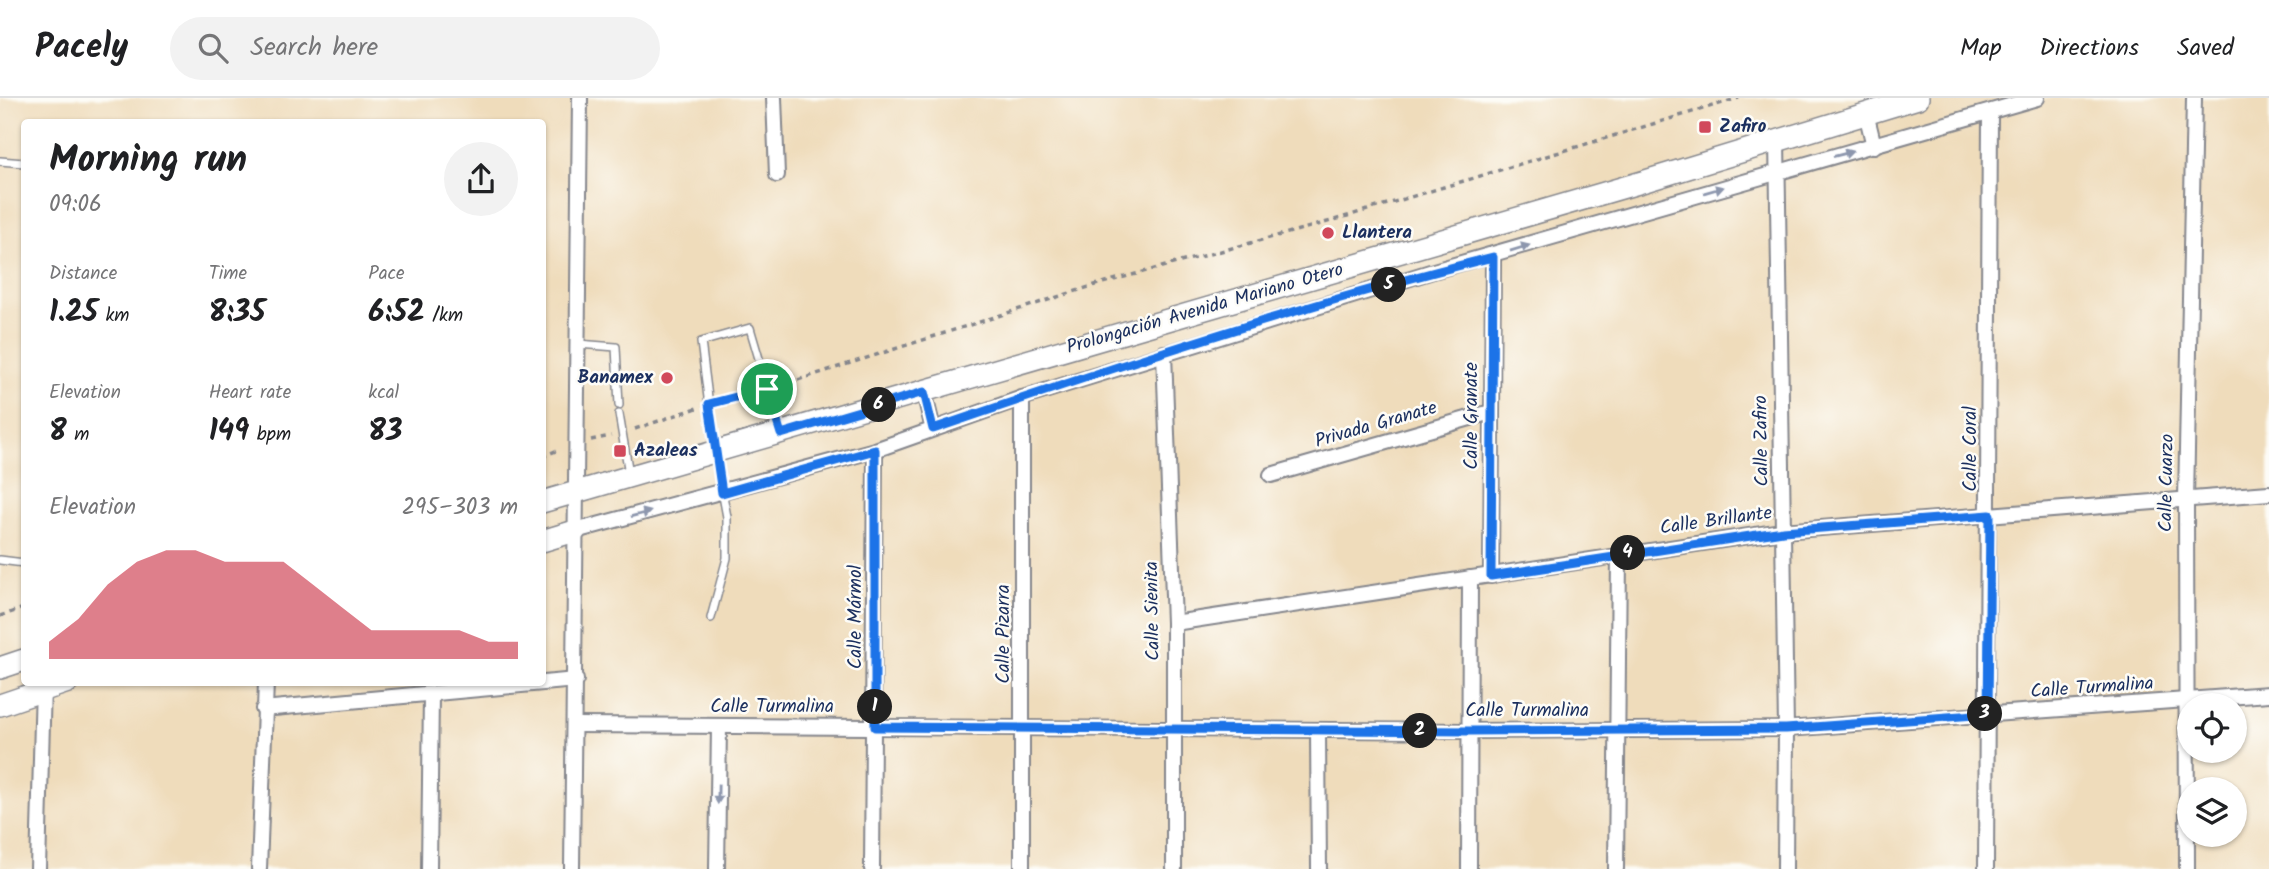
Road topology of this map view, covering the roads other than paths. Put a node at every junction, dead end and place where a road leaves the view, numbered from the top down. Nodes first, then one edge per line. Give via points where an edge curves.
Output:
1 (580, 98) edge
2 (774, 98) edge
3 (1918, 98) edge
4 (2037, 98) edge
5 (2194, 98) edge
6 (1866, 113) junction
7 (1990, 114) junction
8 (1777, 139) junction
9 (1874, 145) junction
10 (0, 161) edge
11 (21, 163) edge
12 (1778, 172) junction
13 (777, 175) dead end
14 (1493, 257) junction
15 (576, 344) junction
16 (1164, 353) junction
17 (924, 392) junction
18 (1022, 398) junction
19 (619, 405) dead end
20 (1491, 412) junction
21 (619, 414) dead end
22 (933, 429) junction
23 (781, 434) junction
24 (875, 450) junction
25 (715, 453) junction
26 (1270, 475) dead end
27 (630, 478) junction
28 (575, 493) junction
29 (722, 493) junction
30 (2269, 493) edge
31 (2186, 500) junction
32 (546, 501) edge
33 (1990, 515) junction
34 (575, 531) junction
35 (1783, 531) junction
36 (546, 540) edge
37 (1619, 555) junction
38 (0, 560) edge
39 (21, 562) edge
40 (1491, 576) junction
41 (1470, 578) junction
42 (712, 618) dead end
43 (1174, 623) junction
44 (21, 661) edge
45 (0, 668) edge
46 (576, 680) junction
47 (546, 683) edge
48 (266, 686) edge
49 (513, 686) edge
50 (43, 687) edge
51 (2186, 693) edge
52 (430, 694) junction
53 (2269, 694) edge
54 (2247, 696) edge
55 (2177, 701) edge
56 (0, 705) edge
57 (263, 709) junction
58 (1988, 714) junction
59 (575, 725) junction
60 (719, 726) junction
61 (875, 727) junction
62 (1024, 728) junction
63 (1174, 729) junction
64 (1786, 729) junction
65 (1318, 730) junction
66 (1617, 730) junction
67 (1470, 731) junction
68 (2186, 763) edge
69 (38, 869) edge
70 (259, 869) edge
71 (429, 869) edge
72 (572, 869) edge
73 (717, 869) edge
74 (872, 869) edge
75 (1022, 869) edge
76 (1174, 869) edge
77 (1319, 869) edge
78 (1469, 869) edge
79 (1616, 869) edge
80 (1785, 869) edge
81 (1986, 869) edge
82 (2187, 869) edge

1 - 15 street
2 - 13 street
3 - 6 main road, Prolongación Avenida Mariano Otero
4 - 7 street
5 - 31 street, Calle Cuarzo
6 - 8 main road, Prolongación Avenida Mariano Otero
6 - 9 street
7 - 9 street
7 - 33 street, Calle Coral
8 - 12 street, Calle Zafiro
8 - 17 main road, Prolongación Avenida Mariano Otero
12 -> 9 street
10 - 11 lane
14 -> 12 street
12 - 35 street, Calle Zafiro
14 - 16 street
14 - 20 street, Calle Granate
15 - 19 lane via 616,347
15 - 28 street
16 - 18 street
16 - 43 street, Calle Sienita
17 - 22 street
17 - 23 main road, Prolongación Avenida Mariano Otero
18 - 22 street
18 - 62 street, Calle Pizarra
20 - 26 street, Privada Granate
20 - 40 street, Calle Granate
21 - 27 lane
22 - 24 street
23 - 25 main road, Prolongación Avenida Mariano Otero
23 - 25 lane via 750,328 701,342
24 - 29 street
24 - 61 street, Calle Mármol
25 - 27 main road, Prolongación Avenida Mariano Otero
25 - 29 lane
27 - 28 main road, Prolongación Avenida Mariano Otero
28 - 32 main road, Prolongación Avenida Mariano Otero
28 - 34 street
34 -> 29 street
29 - 42 lane via 727,558
30 - 31 street, Calle Brillante
31 - 33 street, Calle Brillante
31 - 51 street, Calle Cuarzo
33 - 35 street, Calle Brillante
33 - 58 street, Calle Coral
34 - 36 main road
34 - 46 street
35 - 37 street, Calle Brillante
35 - 64 street, Calle Zafiro
37 - 40 street, Calle Brillante
37 - 66 street
38 - 39 lane
40 - 41 street, Calle Brillante
41 - 43 street, Calle Brillante
41 - 67 street
43 - 63 street, Calle Sienita
44 - 45 main road
46 - 47 street
46 - 59 street
48 - 57 street
49 - 52 street
50 - 56 main road
50 - 69 street
52 - 57 street
52 - 71 street
53 - 54 street, Calle Turmalina
55 - 58 street, Calle Turmalina
57 - 70 street
58 - 64 street, Calle Turmalina
58 - 81 street, Calle Coral
59 - 60 street, Calle Turmalina
59 - 72 street
60 - 61 street, Calle Turmalina
60 -> 73 street
61 - 62 street, Calle Turmalina
61 - 74 street, Calle Mármol
62 - 63 street, Calle Turmalina
62 - 75 street, Calle Pizarra
63 - 65 street, Calle Turmalina
63 - 76 street, Calle Sienita
64 - 66 street, Calle Turmalina
64 - 80 street, Calle Zafiro
65 - 67 street, Calle Turmalina
65 - 77 street
66 - 67 street, Calle Turmalina
66 - 79 street
67 - 78 street
68 - 82 street, Calle Cuarzo

